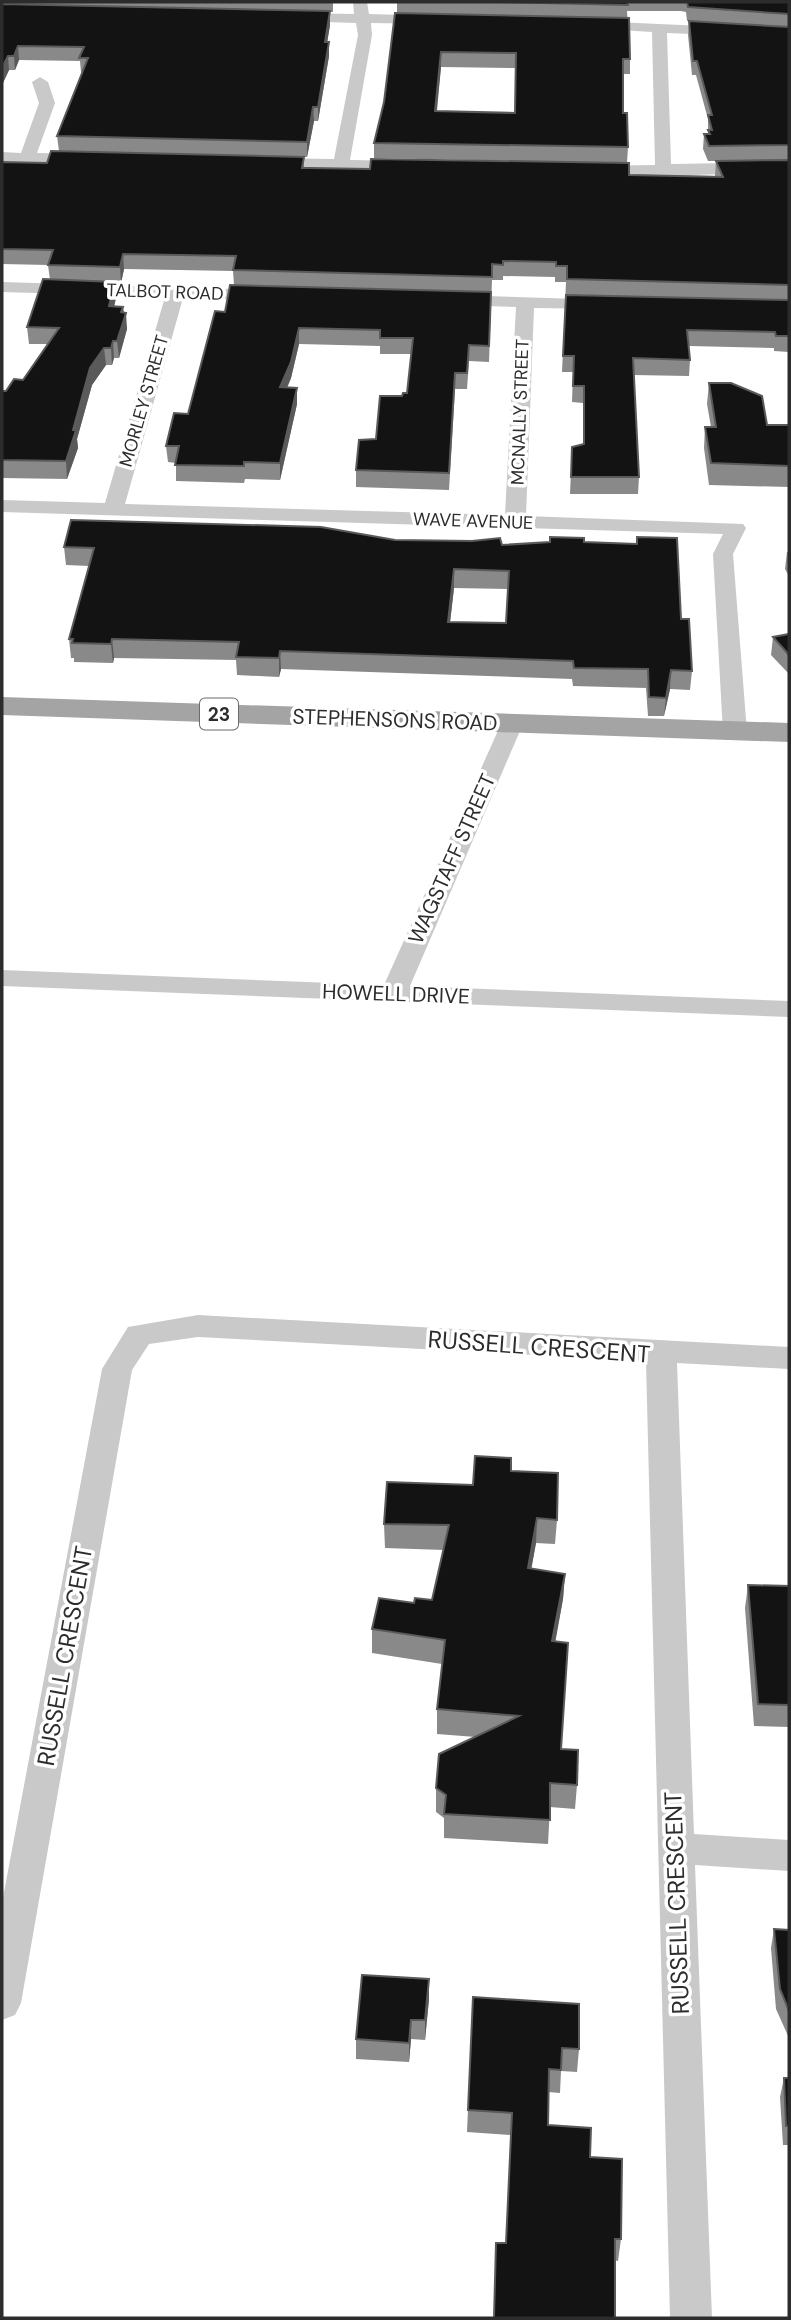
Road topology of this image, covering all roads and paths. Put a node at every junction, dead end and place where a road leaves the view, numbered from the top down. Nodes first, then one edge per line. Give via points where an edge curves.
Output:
1 (360, 2) edge
2 (280, 17) edge
3 (362, 19) junction
4 (449, 21) edge
5 (572, 24) edge
6 (659, 26) junction
7 (789, 34) edge
8 (40, 82) dead end
9 (2, 157) edge
10 (27, 157) junction
11 (108, 159) edge
12 (245, 162) edge
13 (341, 164) junction
14 (424, 167) edge
15 (789, 167) edge
16 (579, 171) edge
17 (663, 171) junction
18 (2, 287) edge
19 (175, 293) junction
20 (283, 295) edge
21 (431, 299) edge
22 (525, 302) junction
23 (625, 304) edge
24 (2, 506) edge
25 (113, 509) junction
26 (515, 522) junction
27 (2, 706) edge
28 (512, 724) junction
29 (735, 732) junction
30 (789, 733) edge
31 (2, 978) edge
32 (393, 994) junction
33 (789, 1009) edge
34 (660, 1352) junction
35 (789, 1359) edge
36 (675, 1848) junction
37 (789, 1855) edge
38 (2, 2003) edge
39 (691, 2318) edge

1 - 3 street
2 - 3 street
3 - 4 street
3 - 13 street via 365,34
5 - 6 street
6 - 7 street
6 - 17 street
8 - 10 street via 47,103
9 - 10 street
10 - 11 street
12 - 13 street
13 - 14 street
15 - 17 street
16 - 17 street
18 - 19 street, TALBOT ROAD
19 - 20 street, TALBOT ROAD
19 - 25 street, MORLEY STREET
21 - 22 street
22 - 23 street
22 - 26 street, MCNALLY STREET
24 - 25 street, WAVE AVENUE
25 - 26 street, WAVE AVENUE
26 - 29 street, WAVE AVENUE via 736,528 723,554
27 - 28 main road, STEPHENSONS ROAD / 23
28 - 29 main road, STEPHENSONS ROAD / 23
28 - 32 street, WAGSTAFF STREET
29 - 30 main road, STEPHENSONS ROAD / 23
31 - 32 street, HOWELL DRIVE
32 - 33 street, HOWELL DRIVE
34 - 35 street
34 - 36 street, RUSSELL CRESCENT
34 - 38 street, RUSSELL CRESCENT via 198,1326 139,1335 117,1369
36 - 37 street
36 - 39 street, RUSSELL CRESCENT

